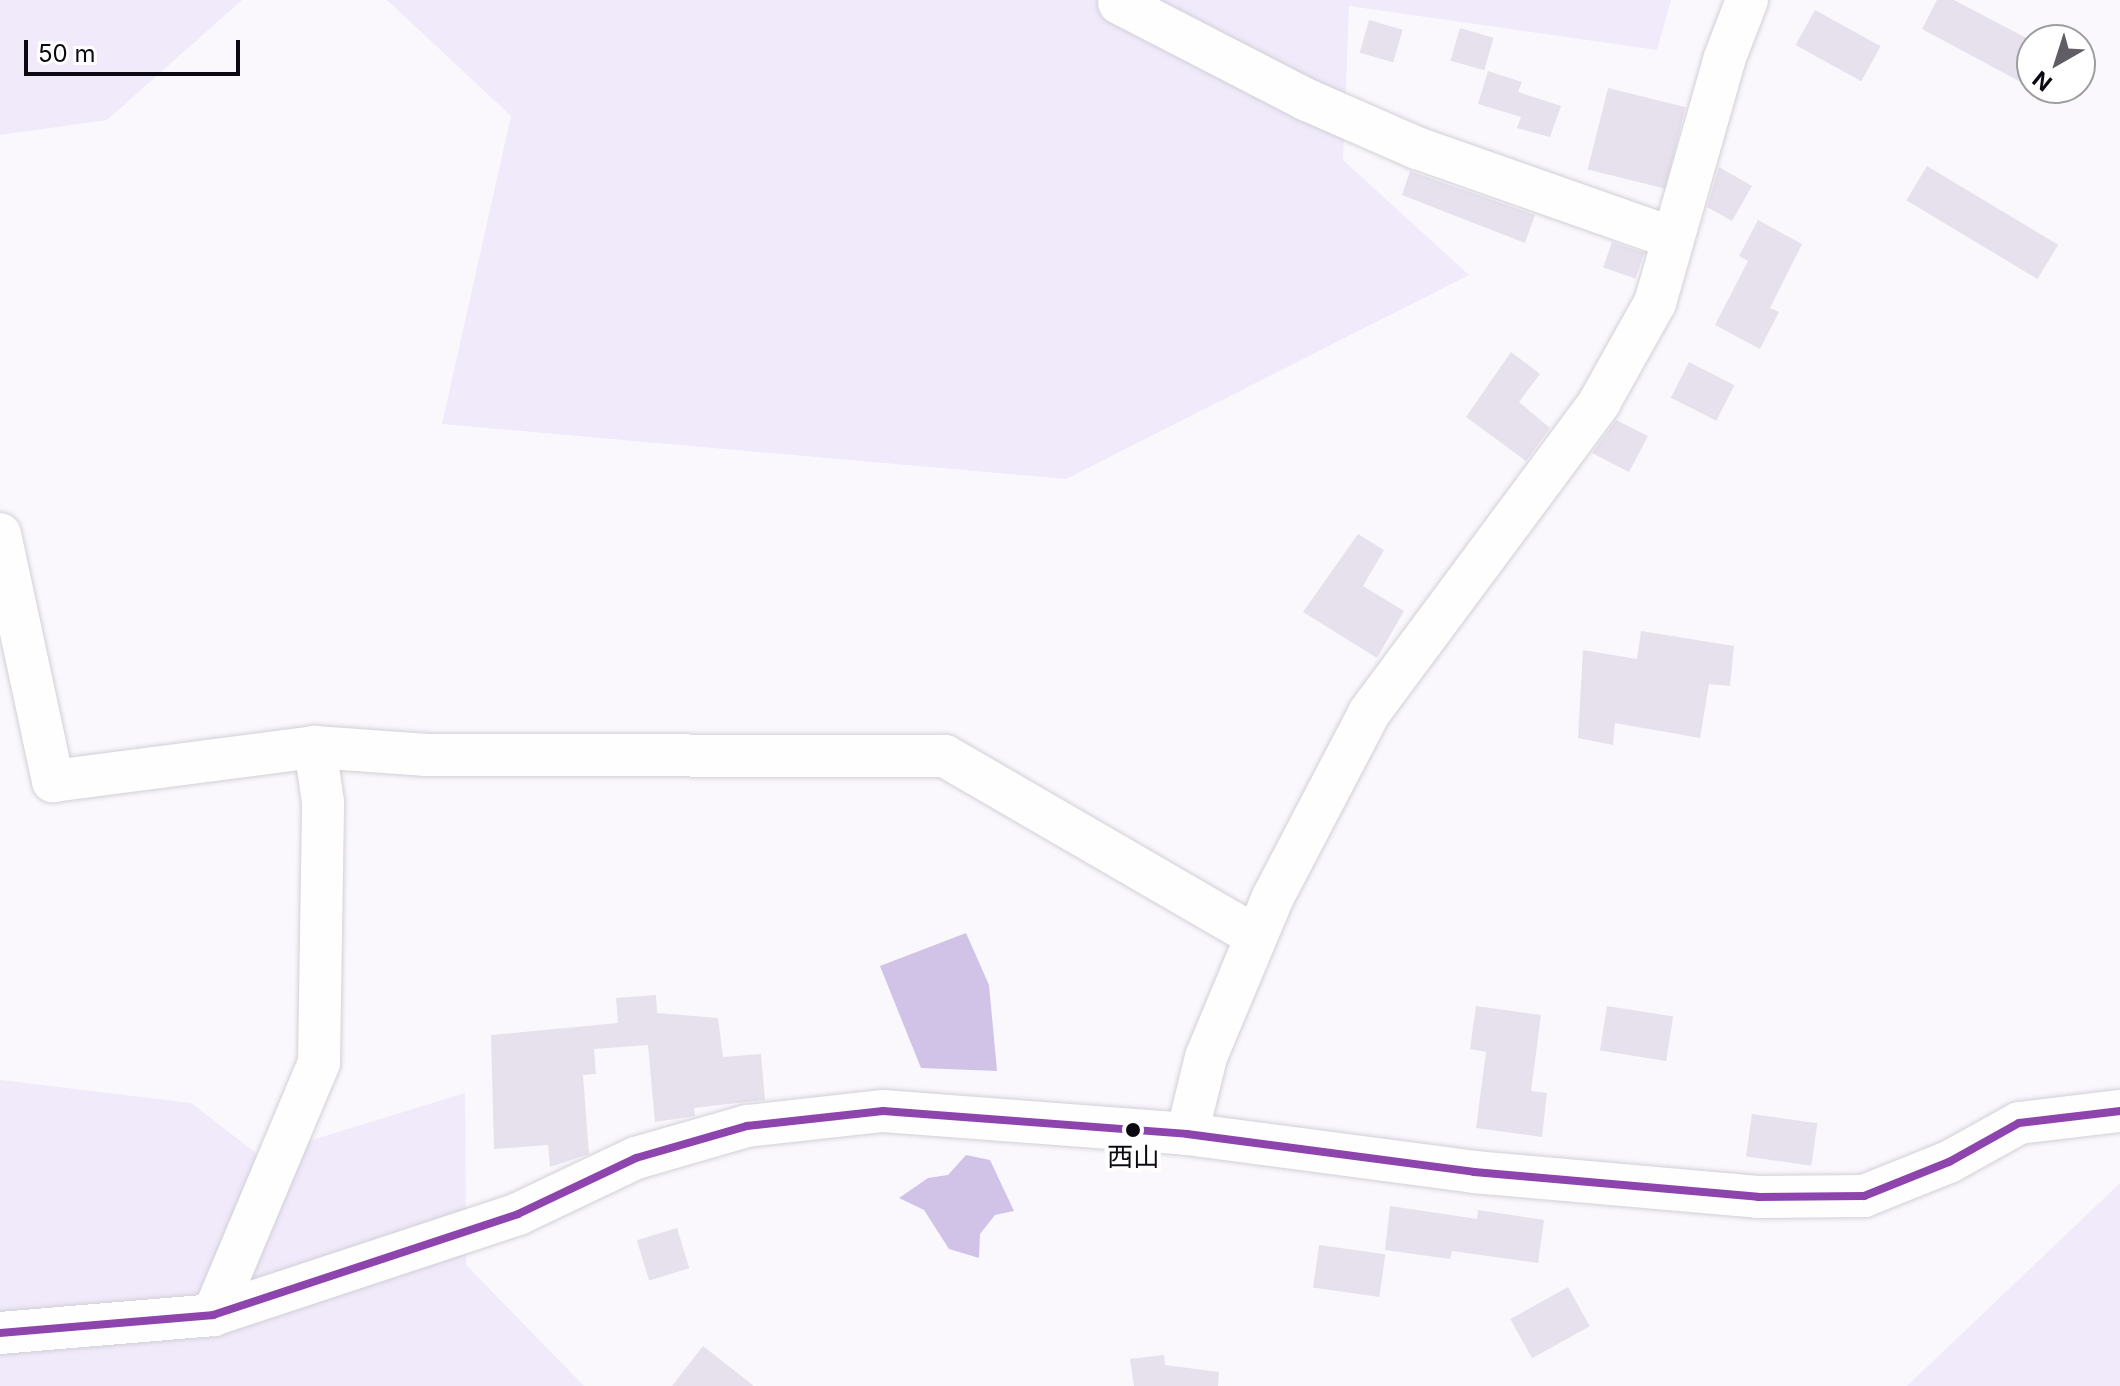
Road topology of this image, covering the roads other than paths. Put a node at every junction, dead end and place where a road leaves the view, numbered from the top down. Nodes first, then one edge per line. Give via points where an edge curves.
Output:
1 (1119, 3) dead end
2 (1737, 4) edge
3 (1670, 237) junction
4 (0, 534) edge
5 (315, 747) junction
6 (1238, 926) dead end
7 (2120, 1111) edge
8 (1187, 1134) junction
9 (213, 1315) junction
10 (0, 1333) edge

1 - 3 street via 1307,100 1417,148
2 - 3 street
3 - 8 street via 1655,303 1599,403 1369,713 1273,897 1206,1057
4 - 5 street via 53,781
5 - 6 street via 427,755 945,756
5 - 9 street via 323,802 319,1063
7 - 8 street via 2019,1123 1949,1162 1864,1196 1758,1197 1474,1172
8 - 9 street via 883,1111 747,1126 636,1158 518,1214
9 - 10 street

